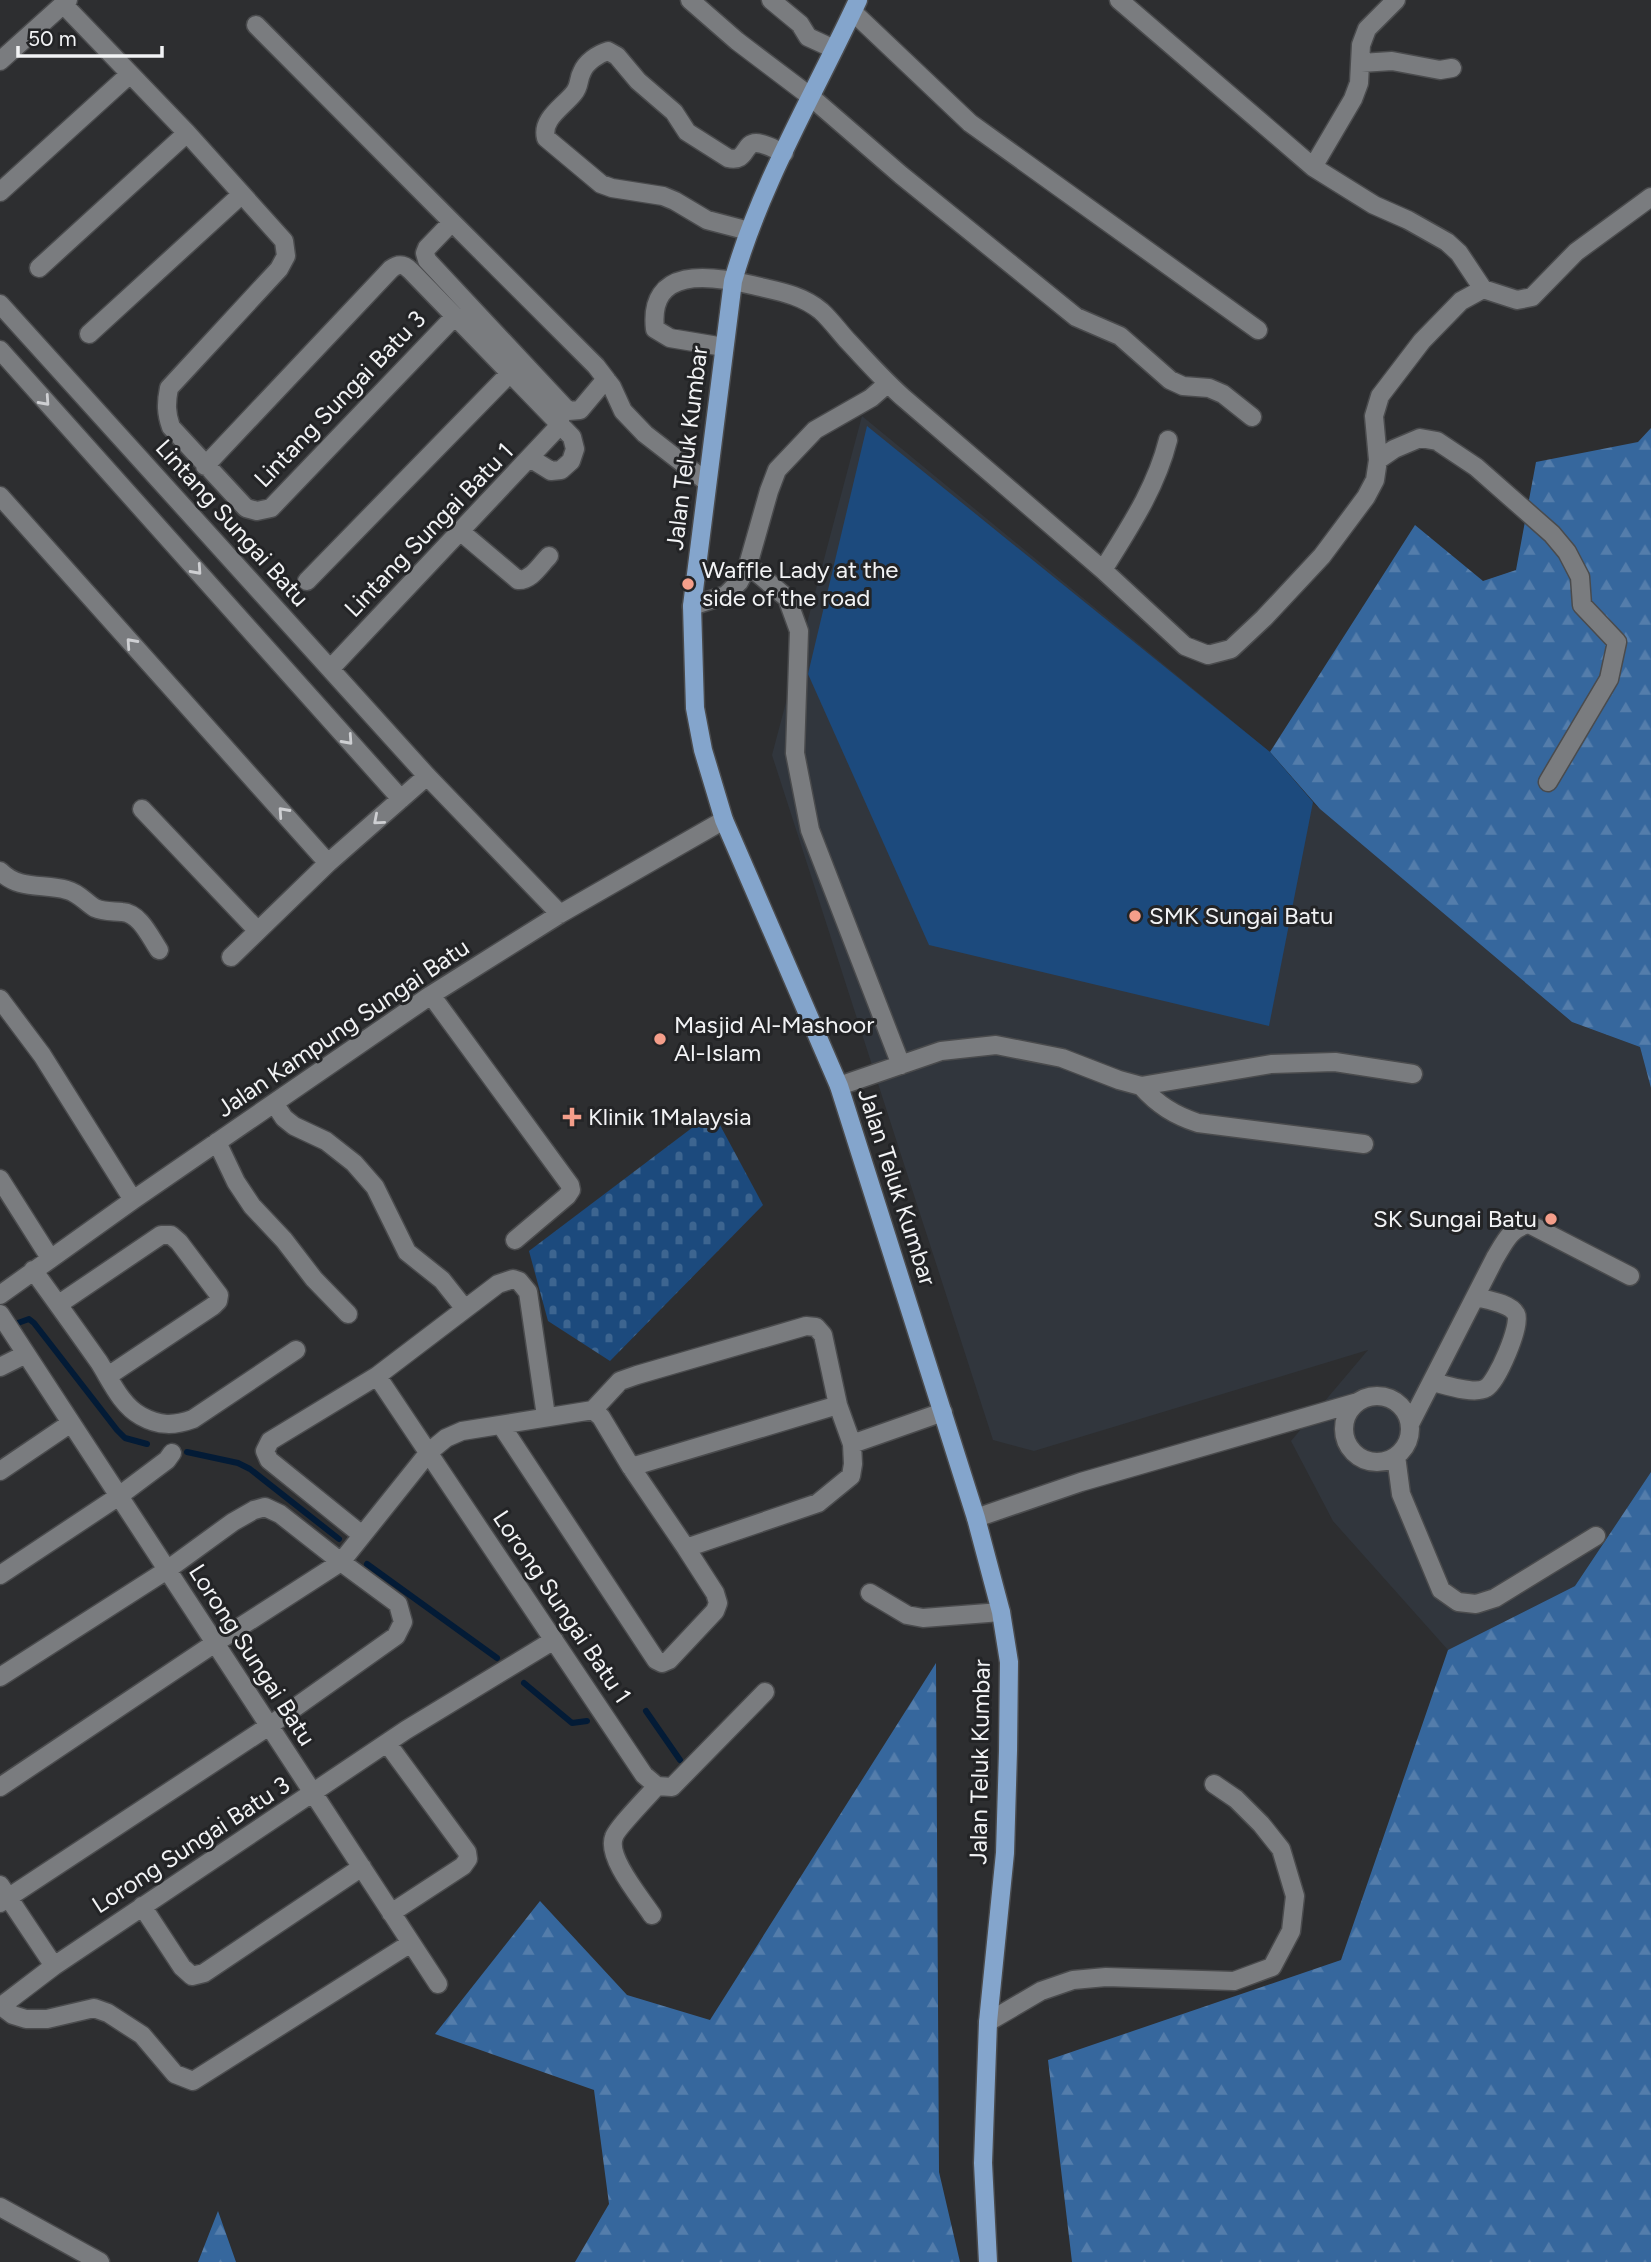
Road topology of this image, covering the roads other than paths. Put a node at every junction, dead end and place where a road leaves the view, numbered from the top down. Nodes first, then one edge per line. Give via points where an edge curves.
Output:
1 (690, 0) edge
2 (771, 0) edge
3 (1119, 0) edge
4 (1396, 0) edge
5 (65, 2) edge
6 (856, 6) edge
7 (256, 25) dead end
8 (834, 48) junction
9 (0, 61) edge
10 (1361, 63) junction
11 (1452, 68) dead end
12 (130, 74) junction
13 (811, 97) junction
14 (187, 133) junction
15 (784, 153) junction
16 (1313, 167) junction
17 (0, 192) edge
18 (242, 194) junction
19 (1651, 197) edge
20 (452, 222) junction
21 (749, 230) junction
22 (39, 268) dead end
23 (733, 281) junction
24 (1483, 289) junction
25 (0, 304) edge
26 (455, 316) junction
27 (1258, 330) dead end
28 (89, 334) dead end
29 (724, 347) junction
30 (0, 350) edge
31 (511, 372) junction
32 (607, 379) junction
33 (887, 384) junction
34 (1252, 417) dead end
35 (561, 424) junction
36 (1168, 440) dead end
37 (530, 458) junction
38 (1378, 460) junction
39 (205, 466) junction
40 (707, 482) junction
41 (0, 496) edge
42 (460, 531) junction
43 (549, 556) dead end
44 (748, 565) junction
45 (1103, 570) junction
46 (307, 581) dead end
47 (692, 606) junction
48 (331, 668) junction
49 (427, 776) junction
50 (1548, 782) dead end
51 (401, 799) junction
52 (142, 809) dead end
53 (724, 820) junction
54 (328, 863) junction
55 (0, 872) edge
56 (560, 914) junction
57 (257, 930) junction
58 (159, 950) dead end
59 (231, 957) dead end
60 (431, 995) junction
61 (0, 999) edge
62 (901, 1065) junction
63 (1413, 1074) dead end
64 (839, 1086) junction
65 (1141, 1086) junction
66 (274, 1103) junction
67 (217, 1142) junction
68 (1364, 1144) dead end
69 (0, 1179) edge
70 (133, 1200) junction
71 (515, 1240) dead end
72 (50, 1258) junction
73 (33, 1270) junction
74 (1630, 1276) dead end
75 (0, 1295) edge
76 (1476, 1297) junction
77 (59, 1304) junction
78 (465, 1309) junction
79 (0, 1314) edge
80 (348, 1314) dead end
81 (296, 1350) dead end
82 (26, 1354) junction
83 (0, 1367) edge
84 (108, 1376) junction
85 (377, 1376) junction
86 (1433, 1382) junction
87 (1358, 1402) junction
88 (838, 1405) junction
89 (593, 1410) junction
90 (943, 1412) junction
91 (546, 1416) junction
92 (71, 1423) junction
93 (500, 1424) junction
94 (1410, 1424) junction
95 (173, 1439) junction
96 (852, 1444) junction
97 (429, 1452) junction
98 (1396, 1456) junction
99 (631, 1467) junction
100 (0, 1471) edge
101 (119, 1496) junction
102 (976, 1518) junction
103 (362, 1535) junction
104 (1595, 1536) dead end
105 (686, 1548) junction
106 (341, 1562) junction
107 (167, 1570) junction
108 (0, 1576) edge
109 (870, 1593) dead end
110 (1001, 1612) junction
111 (554, 1640) junction
112 (215, 1643) junction
113 (0, 1677) edge
114 (765, 1692) dead end
115 (269, 1726) junction
116 (387, 1743) junction
117 (1214, 1784) dead end
118 (657, 1786) junction
119 (0, 1787) edge
120 (313, 1794) junction
121 (362, 1867) junction
122 (3, 1895) edge
123 (142, 1906) junction
124 (391, 1913) junction
125 (652, 1915) dead end
126 (411, 1943) junction
127 (54, 1966) junction
128 (438, 1984) dead end
129 (0, 2006) edge
130 (988, 2022) junction
131 (0, 2207) edge
132 (100, 2262) edge
133 (988, 2262) edge

1 - 13 street
2 - 8 street via 800,24 808,37
3 - 16 street
4 - 10 street via 1367,29
5 - 9 street
5 - 12 street
6 - 8 main road, Jalan Teluk Kumbar
6 - 27 street via 970,123
7 - 20 street
8 - 13 main road, Jalan Teluk Kumbar
10 - 11 street via 1392,61
10 - 16 street via 1353,99
12 - 14 street
12 - 17 street
13 - 15 main road, Jalan Teluk Kumbar
13 - 34 street via 1076,317 1120,336 1170,380 1223,394
14 - 18 street
14 - 22 street
15 - 21 main road, Jalan Teluk Kumbar
15 - 21 street via 757,143 741,157 728,158 687,132 674,112 608,51 582,71 577,90 547,122 546,138 601,184 663,196 707,220
16 - 24 street via 1447,242
18 - 28 street
18 - 39 street via 284,242 286,256 169,388 166,414 171,427
19 - 24 street via 1576,252 1532,297 1517,300
20 - 32 street
20 - 32 street via 427,248 427,260 568,411 580,410
21 - 23 main road, Jalan Teluk Kumbar
23 - 29 main road, Jalan Teluk Kumbar
23 - 29 street via 682,280 662,291 653,312 655,329 670,338
23 - 33 street via 794,295 821,311
24 - 38 street via 1461,302 1422,341 1380,396 1374,416
25 - 48 street, Lintang Sungai Batu
26 - 31 street
26 - 39 street, Lintang Sungai Batu 3 via 271,508 246,508
26 - 39 street via 411,271 397,265
29 - 40 main road, Jalan Teluk Kumbar
30 -> 51 street
31 - 35 street
31 - 46 street
32 - 40 street via 623,411 645,434
33 - 44 street via 815,430 777,470
33 - 45 street
35 - 37 street, Lintang Sungai Batu 1
35 - 37 street via 572,437 571,461 561,470 551,471
36 - 45 street via 1150,493
37 - 42 street, Lintang Sungai Batu 1
38 - 45 street via 1366,497 1322,556 1231,649 1208,655 1185,646
38 - 50 street via 1420,438 1437,441 1476,467 1552,534 1580,577 1582,606 1617,642 1609,679
40 - 47 main road, Jalan Teluk Kumbar
54 -> 41 street
42 - 43 street via 518,580 528,578
42 - 48 street, Lintang Sungai Batu 1
44 - 47 street via 726,595
44 - 62 street via 787,598 799,631 795,753 810,830
47 - 53 main road, Jalan Teluk Kumbar via 695,708
48 - 49 street, Lintang Sungai Batu
49 - 51 street
49 - 56 street, Lintang Sungai Batu
51 -> 54 street
52 - 57 street
53 - 56 street, Jalan Kampung Sungai Batu
53 - 64 main road, Jalan Teluk Kumbar
54 - 57 street
55 - 58 street via 25,886 68,890 96,908 126,912 137,918
56 - 60 street, Jalan Kampung Sungai Batu
57 - 59 street
60 - 66 street, Jalan Kampung Sungai Batu
60 - 71 street via 569,1185 567,1196
61 - 70 street via 42,1055
62 - 64 street
62 - 65 street via 941,1051 996,1045 1062,1058
63 - 65 street via 1335,1062 1271,1063
64 - 90 main road, Jalan Teluk Kumbar
65 - 68 street via 1174,1115 1198,1123
66 - 67 street, Jalan Kampung Sungai Batu
66 - 78 street via 284,1118 354,1163 375,1187 407,1252 442,1280
67 - 70 street, Jalan Kampung Sungai Batu
67 - 80 street via 252,1206
69 - 72 street
70 - 72 street, Jalan Kampung Sungai Batu
72 - 73 street, Jalan Kampung Sungai Batu
73 - 75 street, Jalan Kampung Sungai Batu
73 - 77 street
74 - 76 street via 1529,1224 1510,1234
76 - 86 street
76 - 86 street via 1511,1308 1517,1315 1518,1327 1495,1378 1486,1388 1474,1391
77 - 84 street
77 - 84 street via 161,1235 171,1235 179,1242 219,1295 218,1301
78 - 85 street
78 - 91 street via 506,1280 524,1285
79 - 82 street, Lorong Sungai Batu
81 - 95 street via 193,1419
82 - 83 street
82 - 92 street, Lorong Sungai Batu
84 - 95 street via 123,1401
85 - 97 street, Lorong Sungai Batu 1
85 - 103 street via 270,1441 265,1451 269,1460
86 - 94 street
87 - 94 street via 1368,1397 1390,1398 1407,1413
87 - 98 street via 1345,1420 1344,1432 1354,1452 1374,1462
87 - 102 street via 1081,1482
88 - 89 street via 823,1335 816,1327 806,1326 620,1381
88 - 96 street
88 - 99 street
89 - 91 street
89 - 99 street
90 - 96 street
90 - 102 main road, Jalan Teluk Kumbar
91 - 93 street
92 - 100 street
92 - 101 street, Lorong Sungai Batu
93 - 97 street via 462,1431
93 - 105 street via 662,1663 718,1603
94 - 98 street via 1407,1442
95 - 101 street via 167,1461
96 - 105 street via 851,1476 818,1503
97 - 103 street
97 - 111 street, Lorong Sungai Batu 1
98 - 104 street via 1401,1494 1441,1590 1458,1602 1476,1604 1495,1598
99 - 105 street
101 - 107 street, Lorong Sungai Batu
101 - 108 street
102 - 110 main road, Jalan Teluk Kumbar
103 - 106 street
106 - 107 street via 265,1507 244,1515
106 - 112 street
106 - 115 street via 398,1604 403,1622 396,1636
107 - 112 street, Lorong Sungai Batu
107 - 113 street
109 - 110 street via 907,1615 923,1618
110 - 130 main road, Jalan Teluk Kumbar via 1009,1662 1009,1751 1005,1853
111 - 116 street, Lorong Sungai Batu 3
111 - 118 street, Lorong Sungai Batu 1 via 644,1775
112 - 115 street, Lorong Sungai Batu
112 - 119 street
114 - 118 street via 672,1787
115 - 120 street, Lorong Sungai Batu
115 - 122 street
116 - 120 street, Lorong Sungai Batu 3
116 - 124 street via 468,1859
117 - 130 street via 1236,1799 1281,1849 1295,1896 1291,1931 1272,1967 1234,1981 1073,1980 1041,1991
118 - 125 street via 614,1837 613,1850
120 - 121 street, Lorong Sungai Batu
120 - 123 street, Lorong Sungai Batu 3
121 - 123 street via 204,1973 192,1976
121 - 124 street, Lorong Sungai Batu
122 - 127 street
123 - 127 street, Lorong Sungai Batu 3
124 - 126 street, Lorong Sungai Batu
126 - 128 street, Lorong Sungai Batu
126 - 129 street via 193,2081 175,2074 142,2035 108,2013 94,2008 26,2019
127 - 129 street, Lorong Sungai Batu 3
130 - 133 main road, Jalan Teluk Kumbar via 984,2163
131 - 132 street

